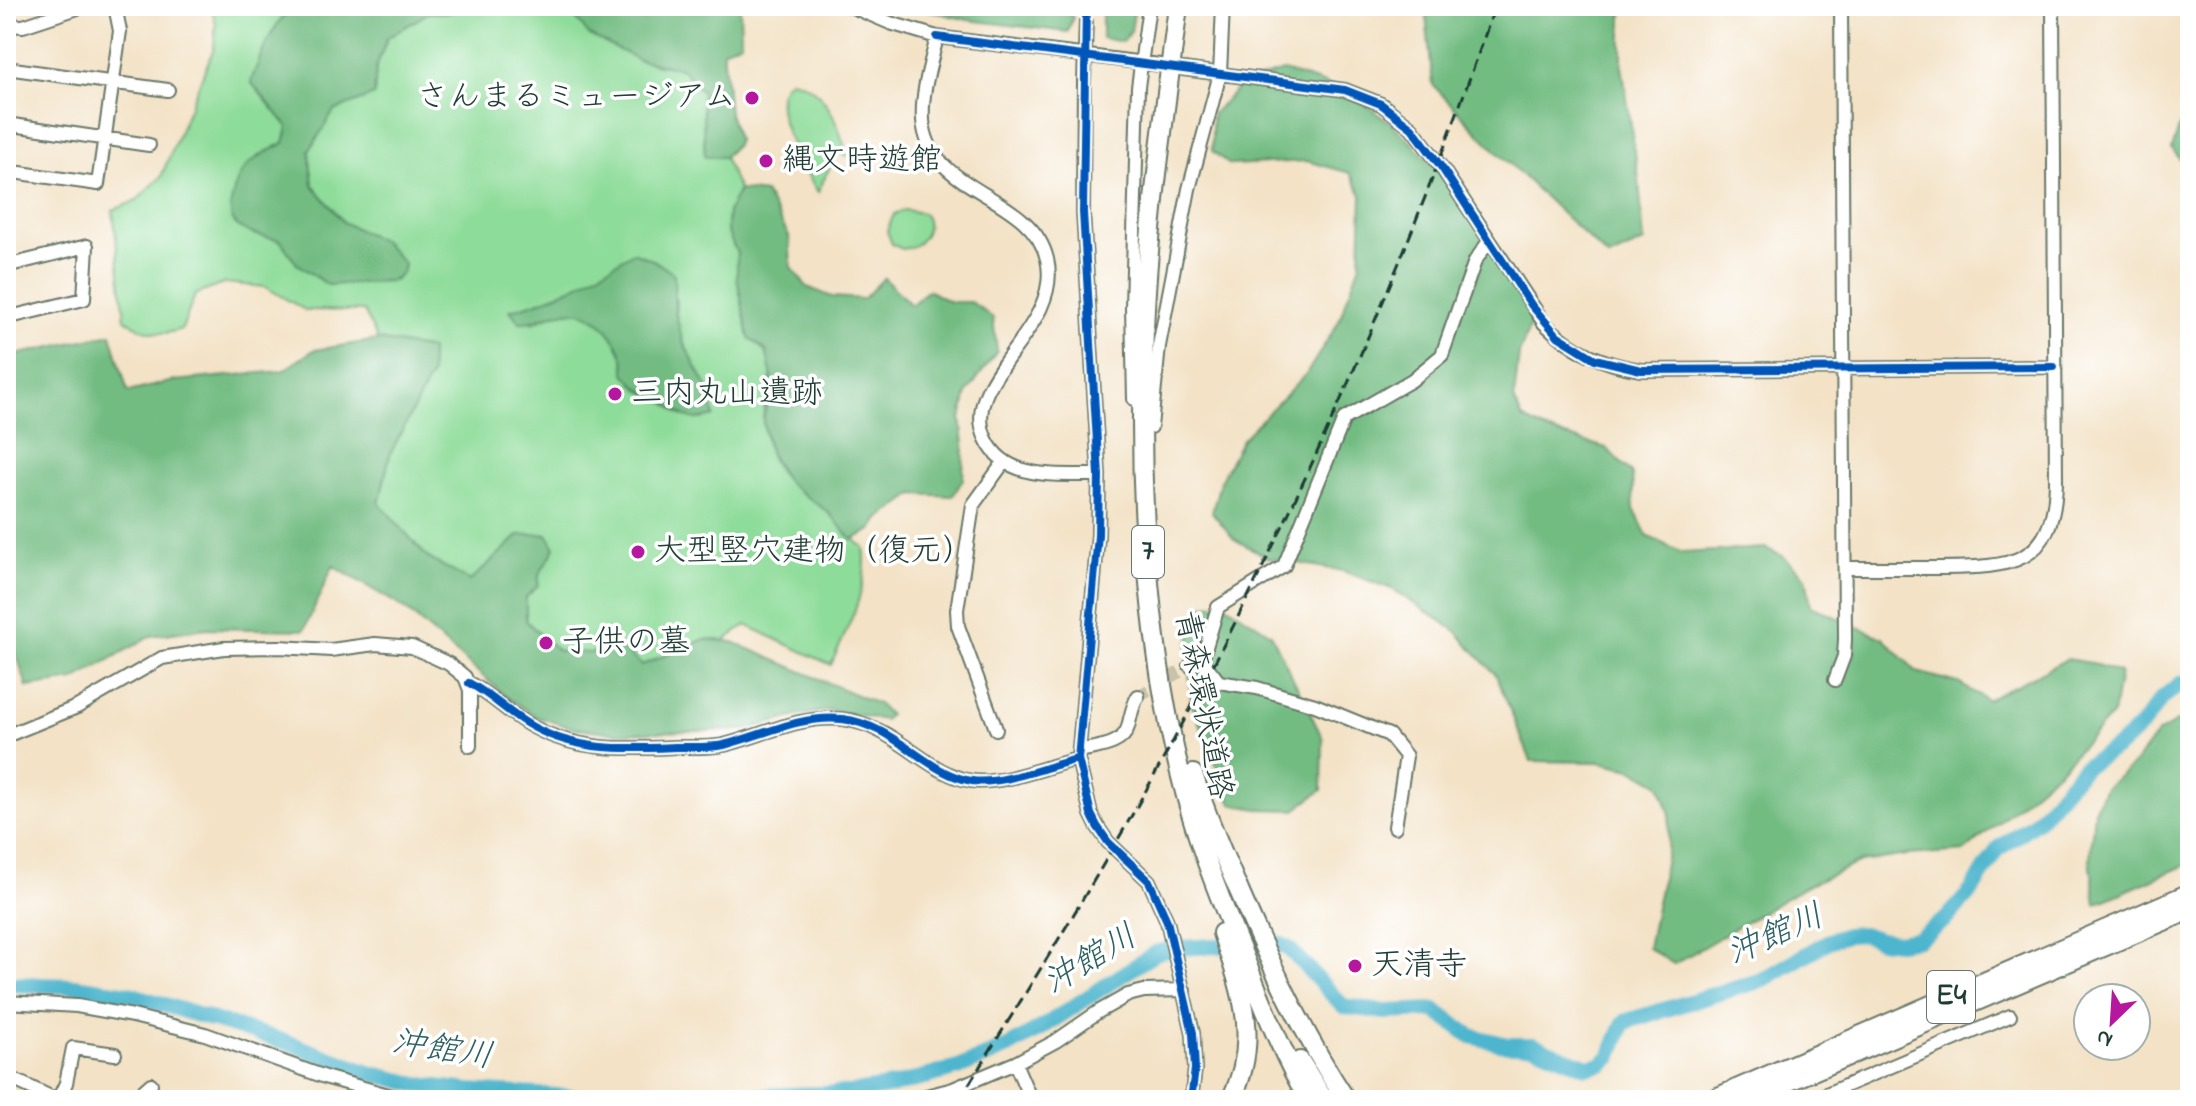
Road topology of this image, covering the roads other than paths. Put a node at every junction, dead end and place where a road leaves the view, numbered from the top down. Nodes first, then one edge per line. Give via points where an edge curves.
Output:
1 (84, 6) edge
2 (115, 6) edge
3 (850, 6) edge
4 (1149, 6) edge
5 (1178, 6) edge
6 (1223, 6) edge
7 (1841, 6) edge
8 (2053, 6) edge
9 (1086, 13) edge
10 (6, 25) edge
11 (937, 37) junction
12 (1139, 63) junction
13 (1160, 65) dead end
14 (6, 68) edge
15 (1183, 69) dead end
16 (1220, 74) junction
17 (113, 82) junction
18 (168, 90) dead end
19 (6, 124) edge
20 (105, 138) junction
21 (149, 145) dead end
22 (6, 171) edge
23 (1489, 241) junction
24 (6, 266) edge
25 (6, 318) edge
26 (2054, 367) junction
27 (1843, 369) junction
28 (1141, 446) junction
29 (1004, 462) junction
30 (1099, 475) junction
31 (1845, 568) junction
32 (1149, 575) junction
33 (1835, 680) dead end
34 (469, 683) junction
35 (1163, 683) junction
36 (1138, 696) tunnel mouth
37 (996, 729) dead end
38 (6, 736) edge
39 (470, 746) dead end
40 (1079, 755) junction
41 (1395, 827) dead end
42 (2190, 893) edge
43 (2190, 910) edge
44 (1244, 975) junction
45 (1182, 984) junction
46 (6, 1002) edge
47 (2010, 1016) dead end
48 (1860, 1051) junction
49 (115, 1054) dead end
50 (1015, 1063) junction
51 (6, 1076) edge
52 (151, 1084) dead end
53 (58, 1100) edge
54 (133, 1100) edge
55 (406, 1100) edge
56 (911, 1100) edge
57 (1031, 1100) edge
58 (1191, 1100) edge
59 (1231, 1100) edge
60 (1309, 1100) edge
61 (1324, 1100) edge
62 (1346, 1100) edge
63 (1711, 1100) edge
64 (1745, 1100) edge
65 (1767, 1100) edge
66 (1812, 1100) edge

1 - 10 street via 23,26
2 - 17 street via 120,31
3 - 11 street
4 - 12 street
5 - 28 highway, 青森環状道路 / 7 via 1148,266
6 - 16 street
7 - 27 street
8 - 26 street
9 - 30 street, bridge via 1083,212
11 - 12 street
11 - 29 street via 923,104 932,152 953,174 1028,225 1040,239 1049,268 1041,310 982,406 986,440
12 - 13 street
12 - 28 street via 1132,307
14 - 17 street
15 - 16 street
16 - 23 street via 1345,90 1389,109 1426,144
16 - 32 street via 1189,189 1159,346 1151,415 1154,545
17 - 18 street
17 - 20 street
19 - 20 street
20 - 21 street
20 - 22 street via 98,184
23 - 27 street via 1544,323 1595,359 1641,370
23 - 41 street via 1475,261 1442,355 1412,380 1344,419 1284,566 1218,607 1196,663 1219,682 1315,705 1389,735 1406,756
24 - 25 street via 87,246 84,299
26 - 27 street
26 - 31 street via 2055,509 2031,551 2001,566
27 - 31 street
28 - 32 highway, 青森環状道路 / 7
29 - 30 street via 1033,473
29 - 37 street via 973,505 957,610 958,626
30 - 40 street
31 - 33 street via 1844,656
32 - 35 highway, 青森環状道路 / 7
34 - 38 street via 429,653 393,644 331,650 224,648 162,658 108,692
34 - 39 street
34 - 40 street via 532,727 600,748 720,746 795,722 839,719 881,730 943,770 973,781 1007,778
35 - 44 highway, 青森環状道路 / 7 via 1196,832
35 - 62 highway via 1203,806 1275,975
36 - 40 street via 1120,741
40 - 45 street via 1091,814 1108,842 1149,881 1167,921
42 - 63 highway, E4
43 - 48 highway, E4
44 - 59 highway via 1248,1028
44 - 60 highway
44 - 61 highway
45 - 50 street via 1128,995
45 - 58 street via 1193,1033
46 - 55 street via 133,1016
47 - 66 street
48 - 64 highway, E4
48 - 65 highway
49 - 53 street via 73,1048
50 - 56 street
50 - 57 street
51 - 53 street
52 - 54 street

